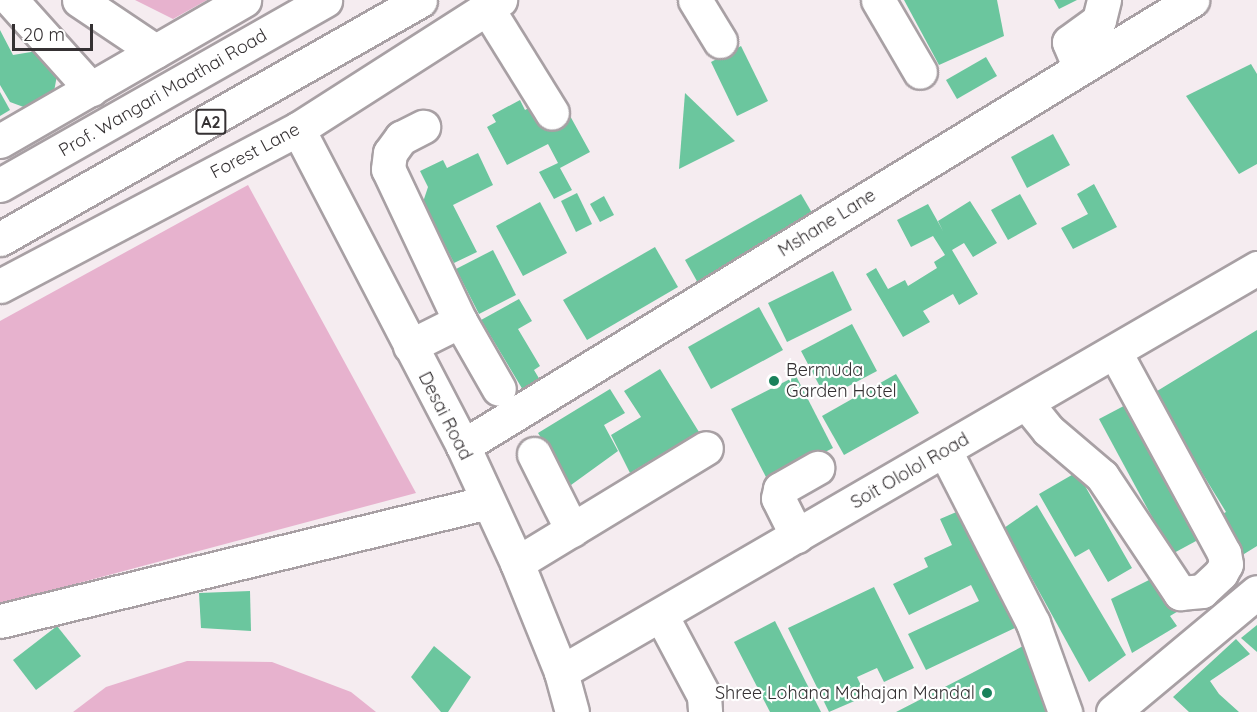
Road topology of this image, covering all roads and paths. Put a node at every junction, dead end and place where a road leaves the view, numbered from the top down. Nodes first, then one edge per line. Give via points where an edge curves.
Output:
1 (11, 0) edge
2 (79, 0) edge
3 (244, 0) edge
4 (325, 0) edge
5 (420, 0) edge
6 (695, 0) edge
7 (878, 0) edge
8 (1104, 0) edge
9 (1192, 0) edge
10 (494, 4) edge
11 (720, 41) dead end
12 (155, 51) junction
13 (1080, 68) junction
14 (920, 72) dead end
15 (91, 88) junction
16 (552, 112) dead end
17 (423, 128) dead end
18 (298, 129) junction
19 (0, 141) edge
20 (0, 185) edge
21 (0, 239) edge
22 (1257, 268) edge
23 (0, 286) edge
24 (460, 321) junction
25 (410, 346) junction
26 (1115, 352) junction
27 (499, 389) dead end
28 (1027, 404) junction
29 (463, 447) junction
30 (706, 448) dead end
31 (950, 448) junction
32 (534, 454) dead end
33 (817, 468) dead end
34 (488, 502) junction
35 (572, 530) junction
36 (797, 536) junction
37 (517, 563) junction
38 (1257, 592) edge
39 (661, 615) junction
40 (3, 622) edge
41 (561, 672) junction
42 (1079, 682) dead end
43 (572, 712) edge
44 (705, 712) edge
45 (1065, 712) edge
46 (1113, 712) edge

1 - 15 street
2 - 12 street
3 - 12 street
4 - 20 street, Prof. Wangari Maathai Road
5 - 21 street, A2
6 - 11 street
7 - 14 street
8 - 13 street via 1099,20 1069,42
9 - 13 street, Mshane Lane
10 - 16 street
10 - 18 street, Forest Lane
12 - 15 street
13 - 29 street, Mshane Lane
15 - 19 street
17 - 24 street via 401,138 390,153 388,169
18 - 23 street, Forest Lane
18 - 25 street, Desai Road
22 - 26 street, Soit Ololol Road
24 - 25 street
24 - 27 street
25 - 29 street, Desai Road
26 - 28 street, Soit Ololol Road
26 - 28 street via 1224,553 1226,564 1221,573 1202,591 1180,592 1108,484 1048,430
28 - 31 street, Soit Ololol Road
29 - 34 street, Desai Road
30 - 35 street
31 - 36 street, Soit Ololol Road
31 - 42 street
31 - 45 street via 1033,623
32 - 35 street
33 - 36 street via 780,489 778,498
34 - 37 street, Desai Road
34 - 40 street
35 - 37 street
36 - 39 street, Soit Ololol Road
37 - 41 street, Desai Road
38 - 46 street
39 - 41 street, Soit Ololol Road
39 - 44 street via 705,696
41 - 43 street, Desai Road

